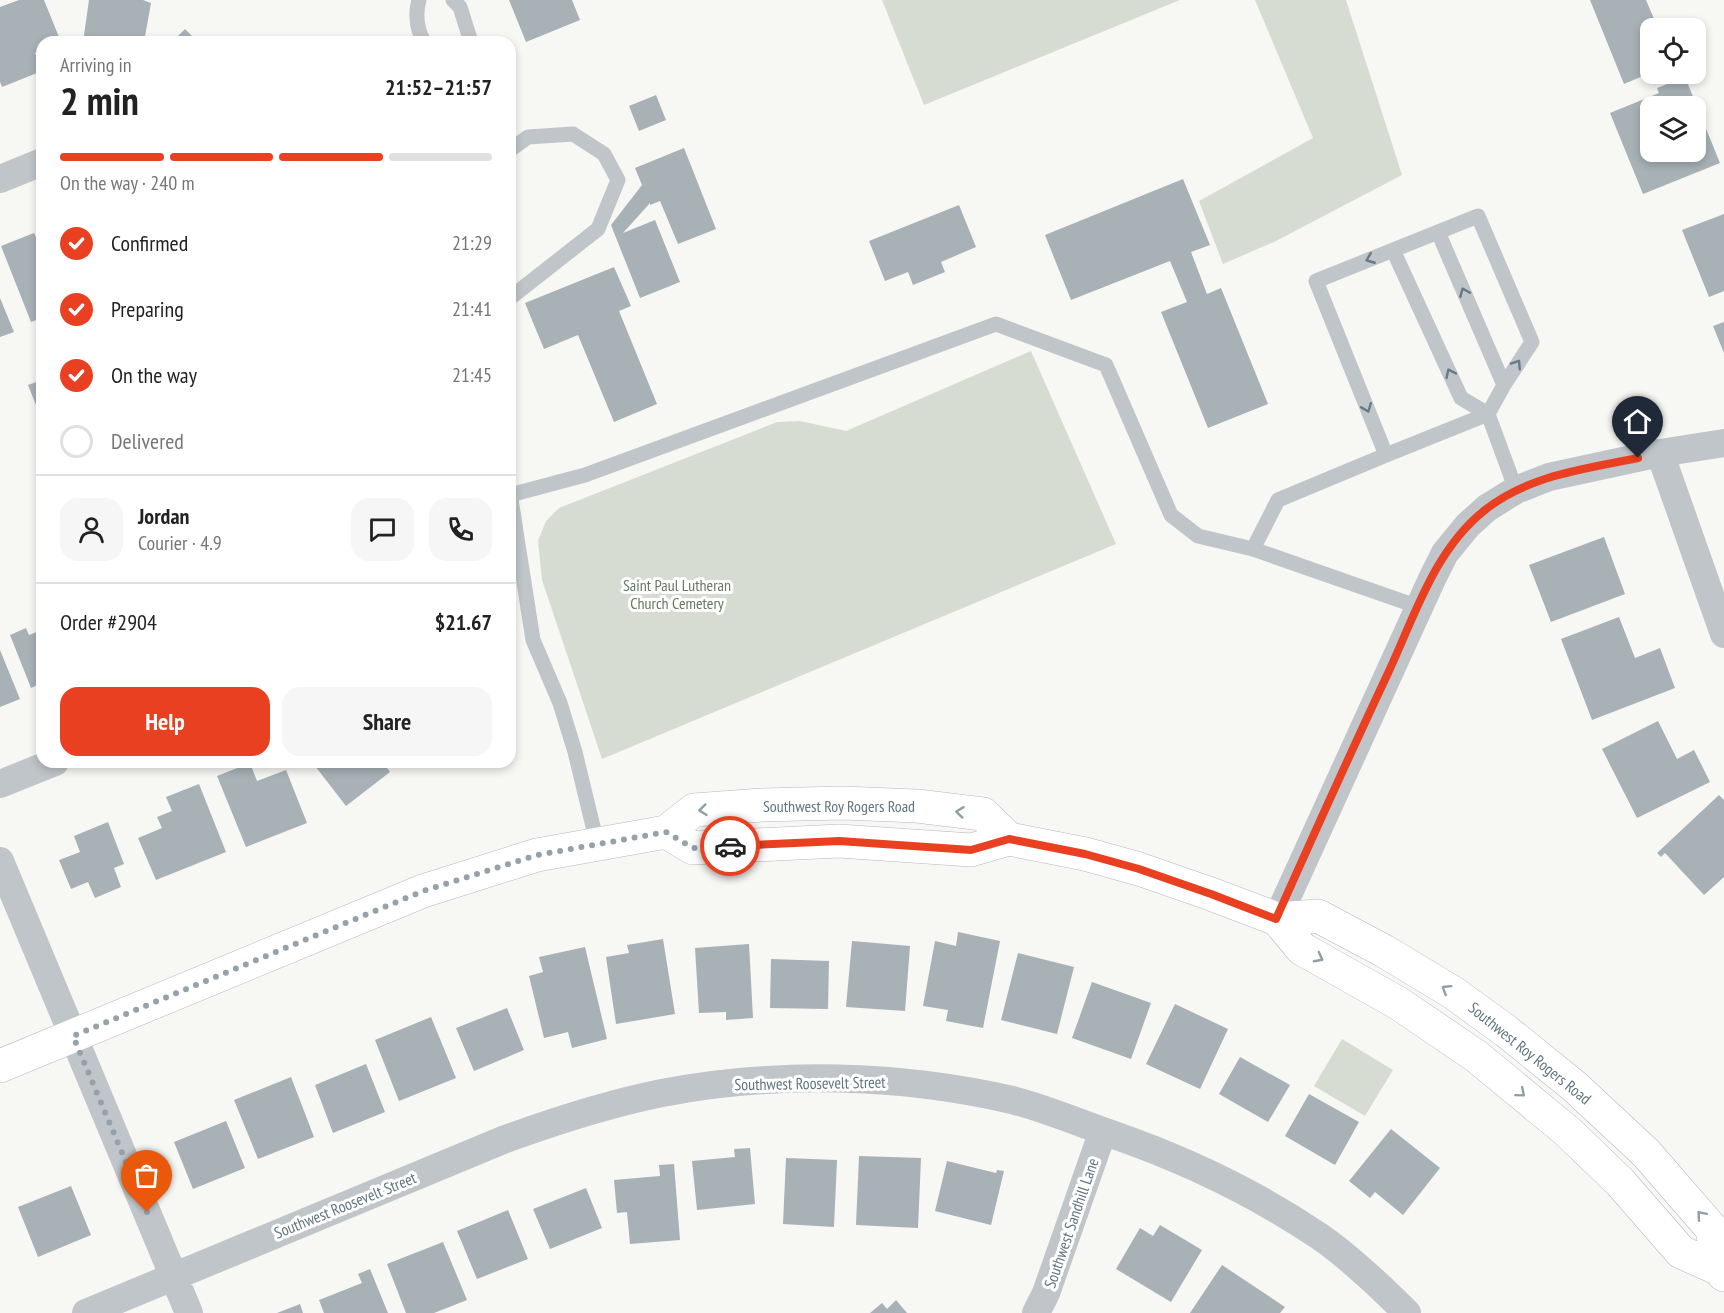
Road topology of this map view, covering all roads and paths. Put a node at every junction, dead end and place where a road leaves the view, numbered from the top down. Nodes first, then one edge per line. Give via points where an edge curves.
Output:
1 (419, 0) edge
2 (453, 0) edge
3 (421, 36) edge
4 (469, 36) edge
5 (516, 146) edge
6 (36, 164) edge
7 (0, 179) edge
8 (1438, 232) junction
9 (1393, 250) junction
10 (516, 293) edge
11 (1504, 385) junction
12 (1488, 414) junction
13 (1724, 443) edge
14 (1660, 453) junction
15 (1386, 454) junction
16 (1516, 490) junction
17 (516, 492) edge
18 (516, 532) edge
19 (1253, 549) junction
20 (1419, 607) junction
21 (1724, 634) edge
22 (40, 768) edge
23 (0, 784) edge
24 (597, 843) junction
25 (0, 861) edge
26 (1276, 919) junction
27 (73, 1036) junction
28 (0, 1066) edge
29 (1103, 1131) junction
30 (1722, 1272) edge
31 (174, 1276) junction
32 (86, 1313) edge
33 (189, 1313) edge
34 (1036, 1313) edge
35 (1407, 1313) edge

1 - 3 lane via 416,11
2 - 4 lane via 460,7
5 - 10 lane via 528,137 573,134 604,154 618,180 598,229
6 - 7 street
8 - 9 lane
11 -> 8 lane
11 -> 8 lane via 1532,342 1478,216
12 -> 9 lane via 1461,398
9 -> 15 lane via 1316,281
11 - 12 lane
12 - 15 lane
12 - 16 lane
13 - 14 street
14 - 16 street via 1549,477
14 - 21 street
15 - 19 lane via 1278,501
16 - 20 street via 1468,525 1445,553
17 - 19 lane via 585,475 996,324 1106,365 1171,515 1198,536
18 - 24 lane via 533,640 560,703
19 - 20 lane
20 - 26 street
22 - 23 street
24 - 26 main road, Southwest Roy Rogers Road via 666,832 694,810 842,803 917,806 983,814 1009,839 1139,869
24 - 27 main road, Southwest Roy Rogers Road via 537,855 423,891
25 - 27 street
26 - 30 main road, Southwest Roy Rogers Road via 1302,949 1398,1003 1476,1056 1567,1131 1620,1182 1681,1252
27 - 28 main road, Southwest Roy Rogers Road
27 - 31 street
29 - 31 street, Southwest Roosevelt Street via 1015,1101 897,1082 752,1082 662,1093 569,1116 503,1140
29 - 34 street, Southwest Sandhill Lane
29 - 35 street, Southwest Roosevelt Street via 1200,1168 1282,1214 1320,1237
31 - 32 street, Southwest Roosevelt Street
31 - 33 street

